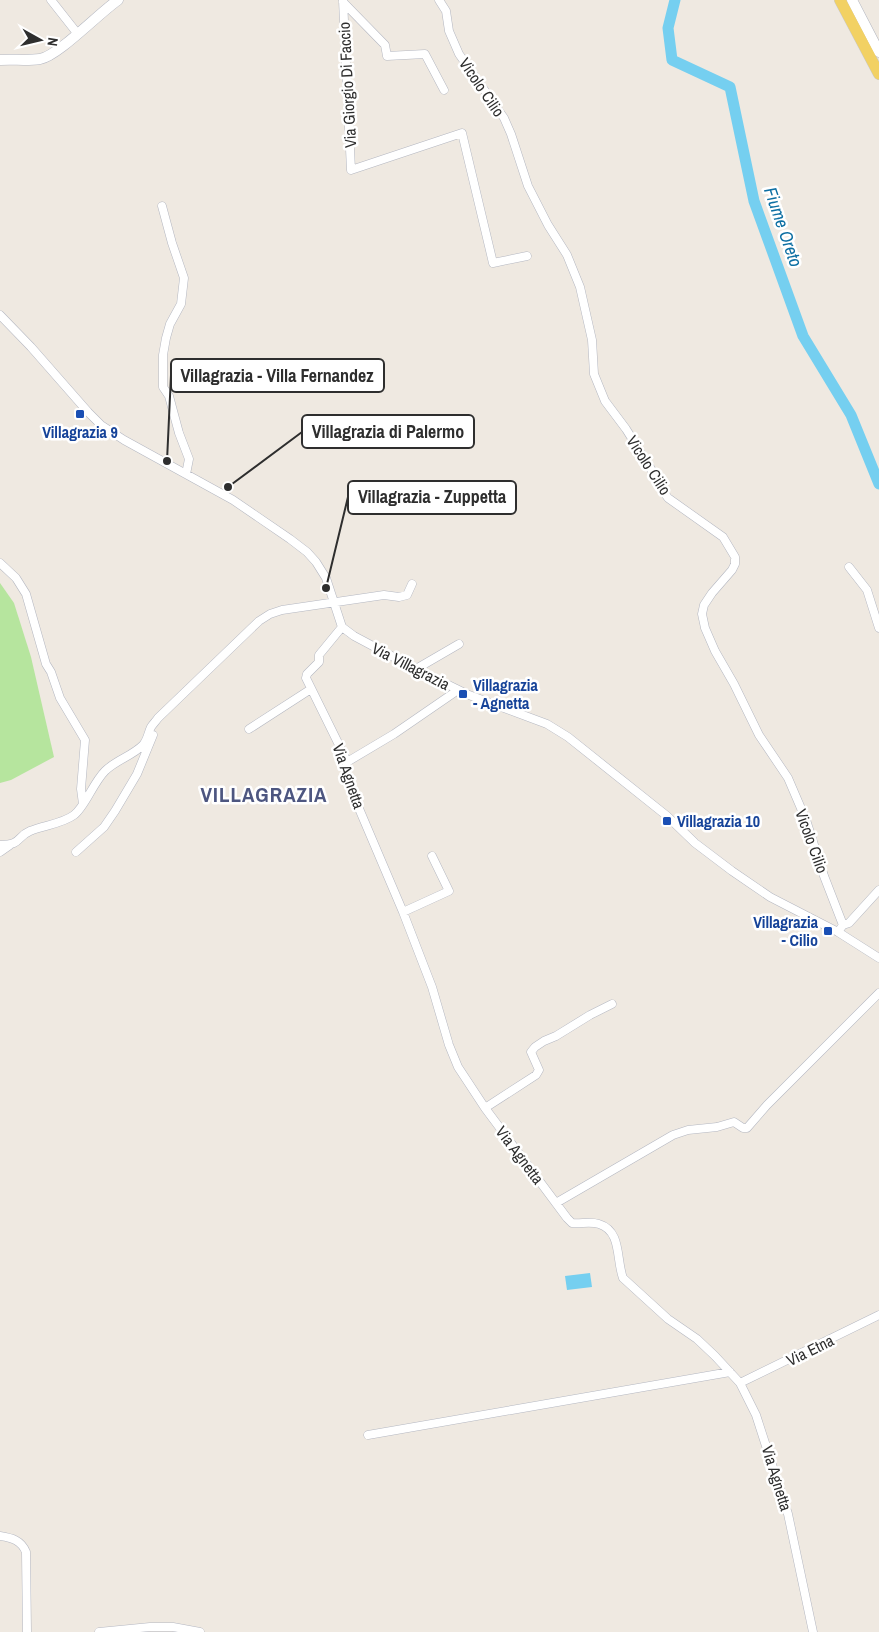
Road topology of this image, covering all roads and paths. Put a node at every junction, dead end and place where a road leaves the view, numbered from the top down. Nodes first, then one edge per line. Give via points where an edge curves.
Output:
1 (52, 0) edge
2 (118, 0) edge
3 (439, 0) edge
4 (840, 0) edge
5 (852, 0) edge
6 (343, 1) edge
7 (77, 33) junction
8 (879, 52) edge
9 (0, 60) edge
10 (879, 74) edge
11 (444, 90) dead end
12 (162, 206) dead end
13 (527, 256) dead end
14 (0, 315) edge
15 (186, 474) junction
16 (0, 563) edge
17 (849, 567) dead end
18 (412, 584) dead end
19 (333, 602) junction
20 (342, 627) junction
21 (879, 628) edge
22 (459, 644) dead end
23 (416, 669) junction
24 (311, 690) junction
25 (458, 690) junction
26 (249, 729) dead end
27 (149, 732) junction
28 (347, 762) junction
29 (82, 804) junction
30 (0, 844) edge
31 (10, 845) junction
32 (0, 852) edge
33 (76, 852) dead end
34 (432, 856) dead end
35 (879, 890) edge
36 (403, 912) junction
37 (843, 925) junction
38 (838, 932) junction
39 (879, 958) edge
40 (879, 992) edge
41 (612, 1004) dead end
42 (485, 1108) junction
43 (556, 1204) junction
44 (879, 1315) edge
45 (730, 1372) junction
46 (740, 1383) junction
47 (368, 1435) dead end
48 (0, 1536) edge
49 (27, 1632) edge
50 (99, 1632) edge
51 (200, 1632) edge
52 (813, 1632) edge

1 - 7 street
2 - 7 main road
3 - 37 street, Vicolo Cilio via 446,11 449,31 460,54 504,118 528,186 567,255 580,287 592,340 594,374 605,401 668,498 723,537 732,550 735,564 704,605 705,628 759,735 788,778
4 - 10 main road
5 - 8 main road
6 - 11 street via 385,45 387,56 425,54
6 - 13 street, Via Giorgio Di Faccio via 351,170 462,133 493,263
7 - 9 main road via 54,53 40,59
12 - 15 street via 184,278 181,304 166,338 163,387 169,396 189,459
14 - 15 street via 101,425
15 - 19 street via 233,500 307,552 322,571
16 - 29 street via 23,587 46,664 60,698 85,740
17 - 21 street via 867,590
18 - 19 street via 407,595 399,597 384,595
19 - 20 street
19 - 27 street via 282,610 259,621 158,718
20 - 23 street, Via Villagrazia
20 - 24 street via 307,674
22 - 23 street
23 - 25 street, Via Villagrazia
24 - 26 street
24 - 28 street, Via Agnetta
25 - 28 street
25 - 38 street, Via Villagrazia via 547,724 568,737 732,871 770,897
27 - 29 street via 142,746 105,771
27 - 33 street via 153,735 142,764 115,811 104,827
28 - 36 street, Via Agnetta via 346,778
29 - 31 street via 72,817 28,832
30 - 31 street
31 - 32 street
34 - 36 street via 449,891
35 - 37 street via 849,923
36 - 42 street, Via Agnetta via 454,1057
37 - 38 street
38 - 39 street, Via Villagrazia
40 - 43 street via 747,1128 734,1122 673,1135
41 - 42 street via 535,1047 531,1052 539,1070 536,1075
42 - 43 street, Via Agnetta
43 - 45 street, Via Agnetta via 572,1222 592,1222 613,1234 623,1278
44 - 46 street, Via Etna
45 - 46 street, Via Agnetta
45 - 47 street
46 - 52 street, Via Agnetta via 773,1462 788,1514
48 - 49 street via 23,1544 26,1552
50 - 51 street via 173,1627

